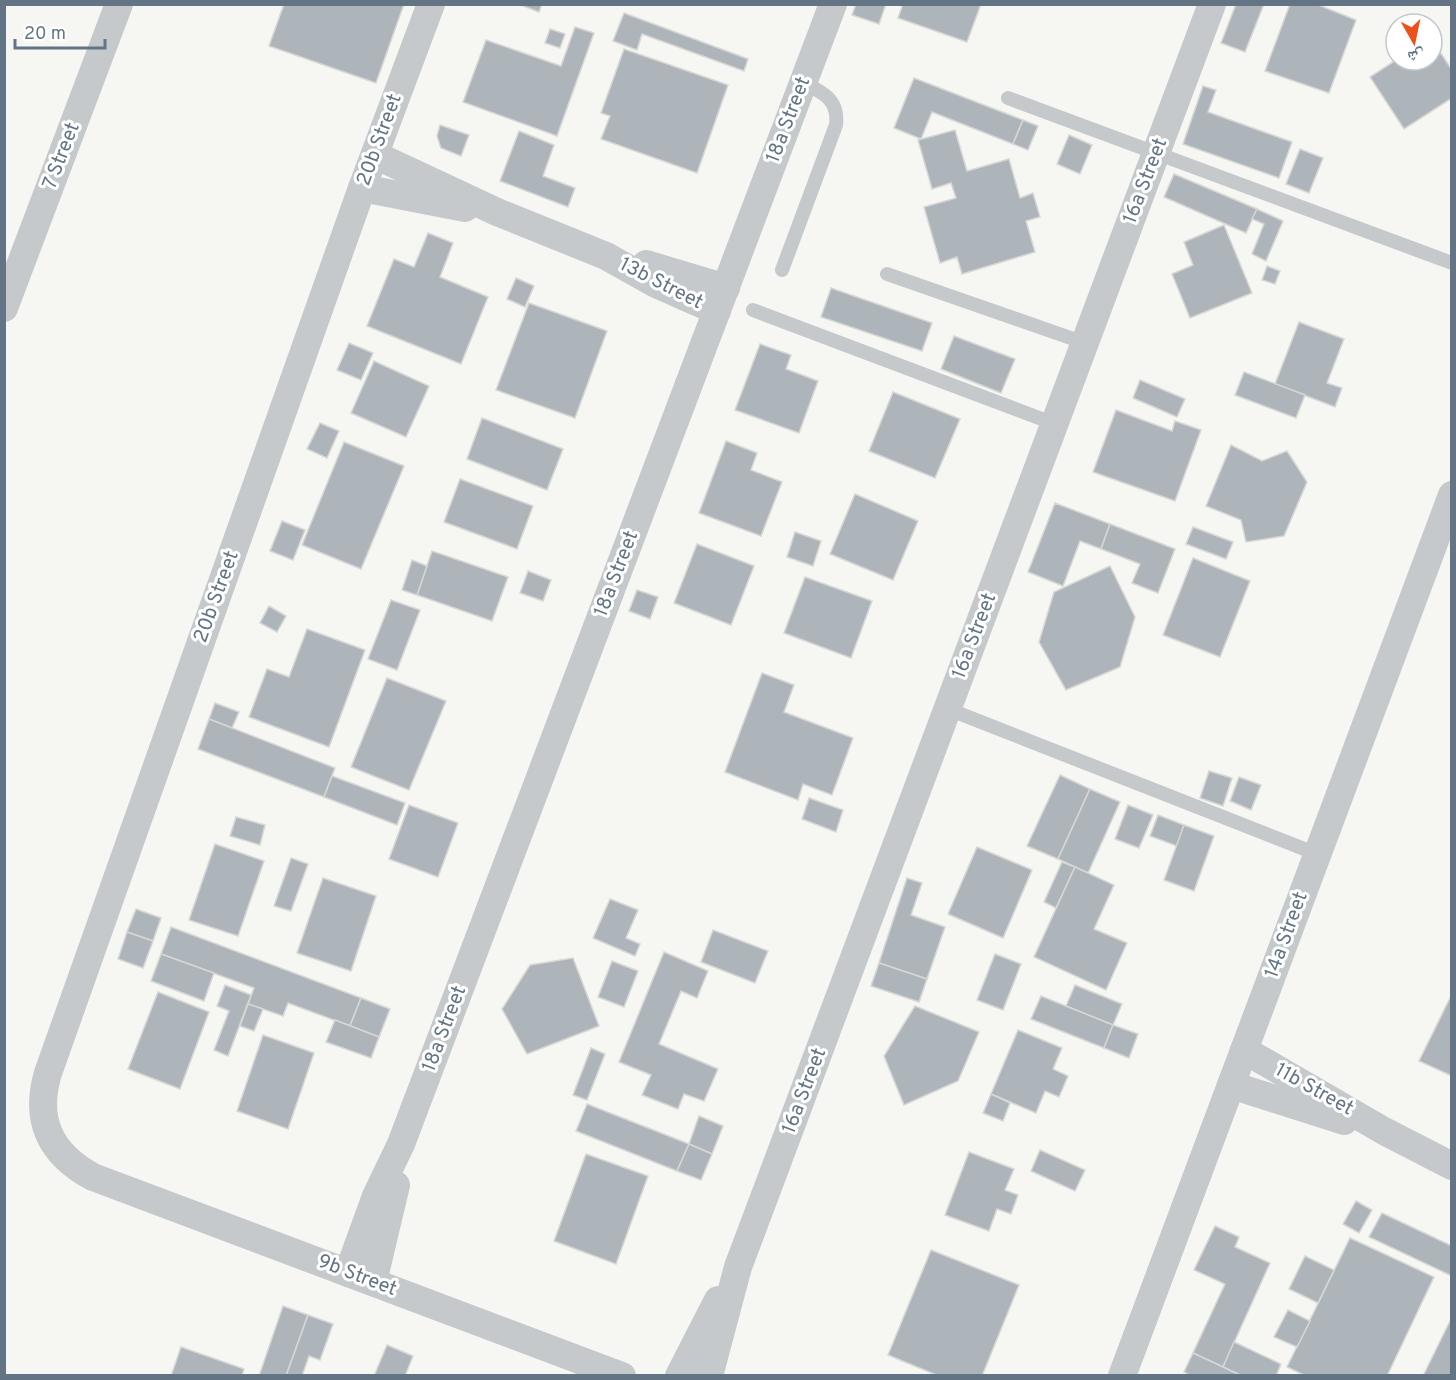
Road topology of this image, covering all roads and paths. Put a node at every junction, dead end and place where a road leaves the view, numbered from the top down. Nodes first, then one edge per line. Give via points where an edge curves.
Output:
1 (119, 4) edge
2 (431, 4) edge
3 (833, 4) edge
4 (1212, 4) edge
5 (804, 83) junction
6 (1008, 98) dead end
7 (1157, 152) junction
8 (375, 154) junction
9 (363, 188) junction
10 (497, 212) junction
11 (1452, 263) edge
12 (782, 270) dead end
13 (887, 274) dead end
14 (721, 299) junction
15 (4, 308) edge
16 (753, 310) dead end
17 (1085, 343) junction
18 (1055, 424) junction
19 (1452, 495) edge
20 (948, 709) junction
21 (1317, 854) junction
22 (1244, 1050) junction
23 (1230, 1085) junction
24 (1384, 1131) junction
25 (1452, 1166) edge
26 (93, 1177) joint
27 (738, 1268) junction
28 (360, 1277) junction
29 (622, 1376) edge
30 (679, 1376) edge
31 (710, 1376) edge
32 (1122, 1376) edge

1 - 15 street, 7 Street
2 - 8 street, 20b Street
3 - 5 street, 18a Street
4 - 7 street, 16a Street
5 - 12 lane via 831,99 836,125
5 - 14 street, 18a Street
6 - 7 lane
7 - 11 lane
7 - 17 street, 16a Street
8 - 9 street, 20b Street
8 - 10 street, 13b Street
9 - 10 street, 13b Street
9 - 26 street, 20b Street via 43,1090 46,1125 53,1142 64,1157
10 - 14 street, 13b Street via 606,256 656,284
13 - 17 lane
14 - 28 street, 18a Street via 401,1144 393,1202
16 - 18 lane
17 - 18 street, 16a Street
18 - 20 street, 16a Street
19 - 21 street, 14a Street
20 - 21 lane
20 - 27 street, 16a Street
21 - 22 street, 14a Street
22 - 23 street, 14a Street
22 - 24 street, 11b Street
23 - 24 street, 11b Street
23 - 32 street, 14a Street
24 - 25 street, 11b Street
26 - 28 street, 9b Street
27 - 30 street, 16a Street
27 - 31 street, 16a Street
28 - 29 street, 9b Street

